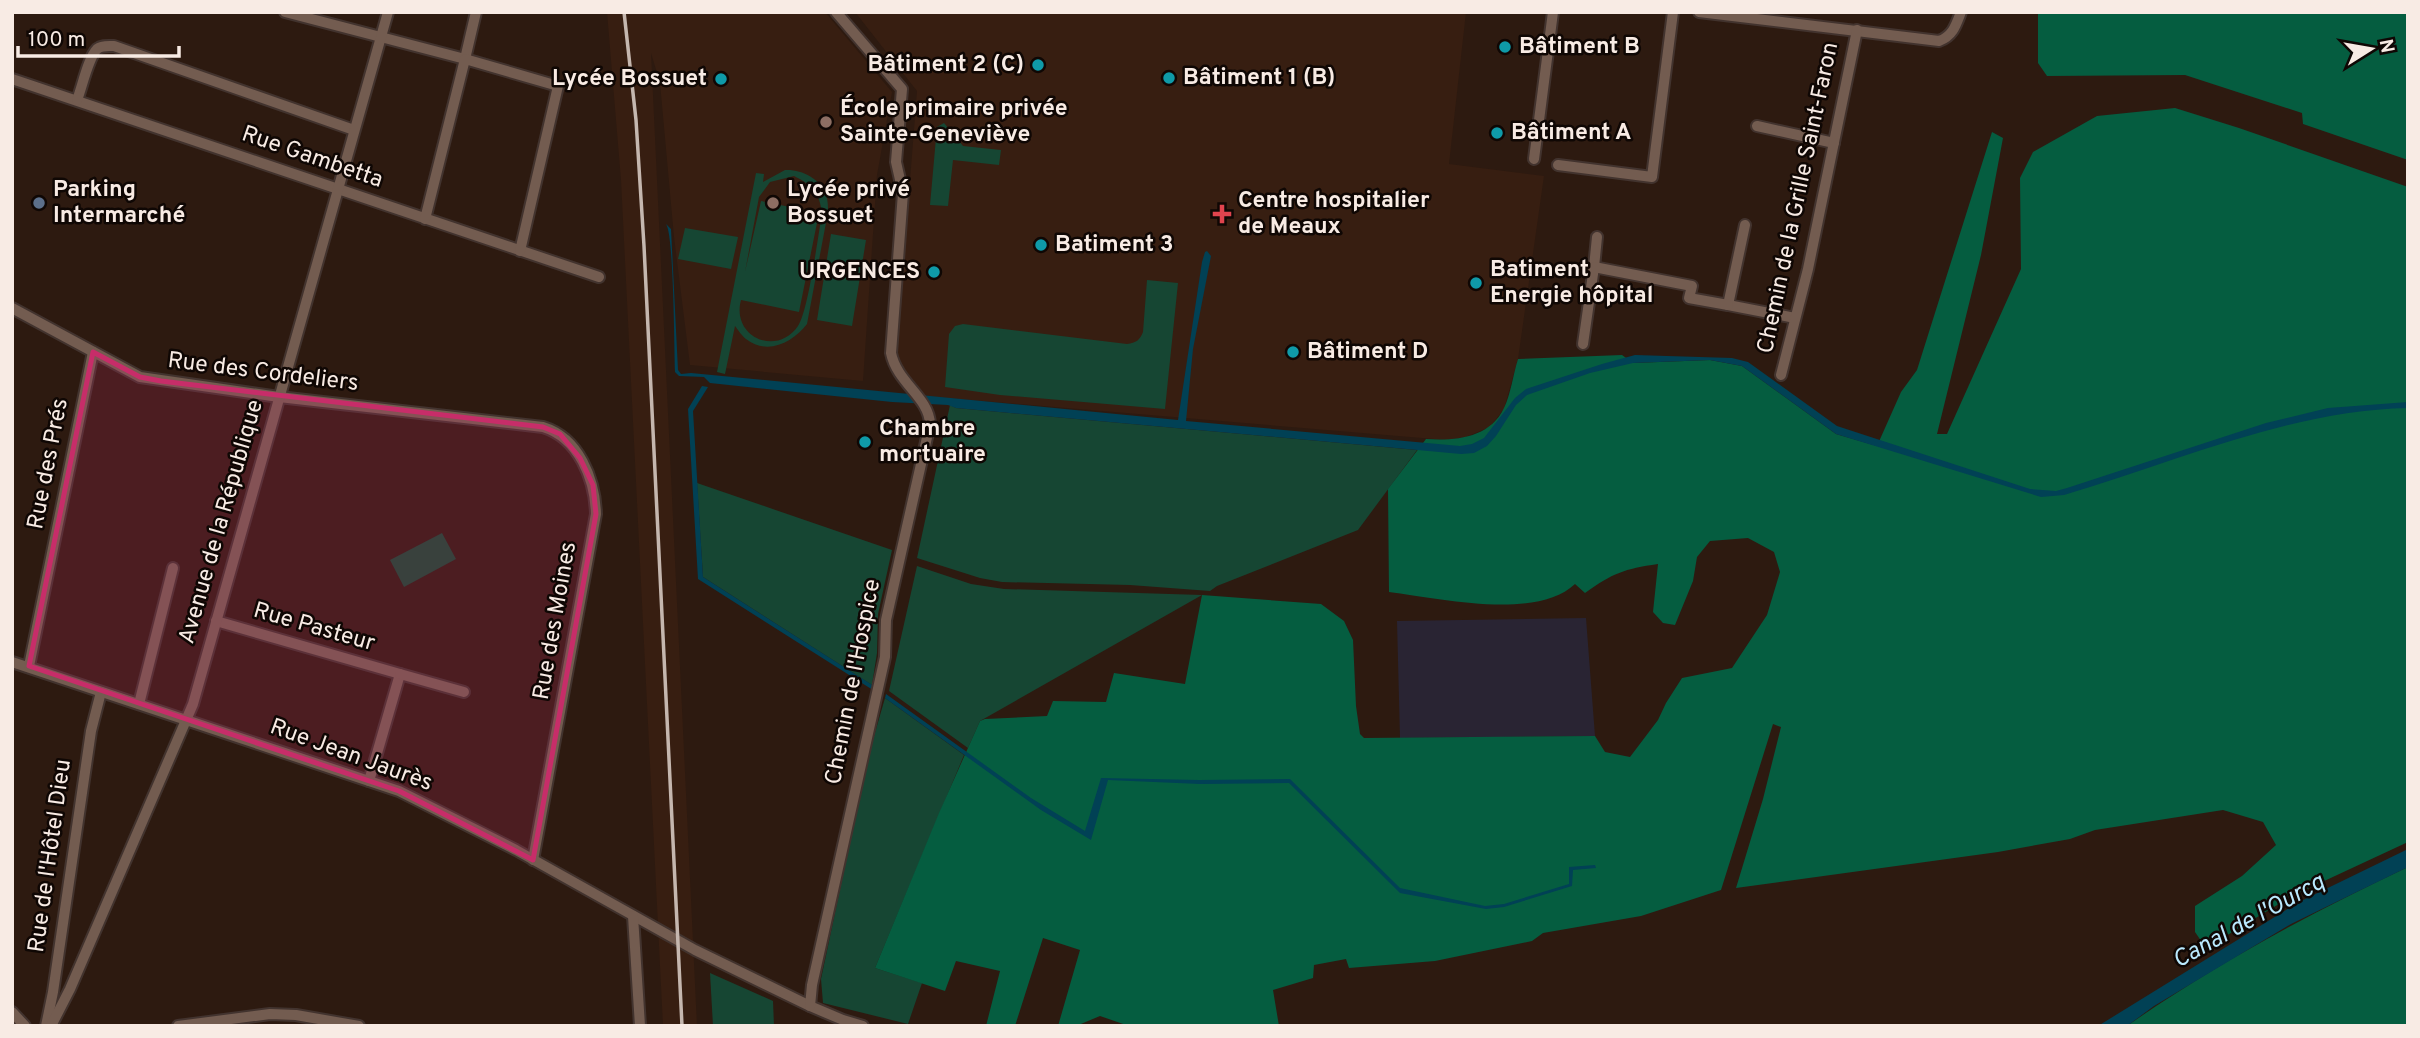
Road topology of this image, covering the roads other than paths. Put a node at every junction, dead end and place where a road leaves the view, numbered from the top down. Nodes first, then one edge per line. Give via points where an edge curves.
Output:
1 (285, 12) edge
2 (388, 12) edge
3 (476, 12) edge
4 (836, 12) edge
5 (1553, 12) edge
6 (1673, 12) edge
7 (1699, 12) edge
8 (1961, 12) edge
9 (1722, 14) edge
10 (1857, 30) junction
11 (381, 38) junction
12 (465, 59) junction
13 (12, 79) edge
14 (77, 100) junction
15 (1757, 126) dead end
16 (354, 130) junction
17 (1834, 142) junction
18 (1534, 159) dead end
19 (1558, 165) dead end
20 (338, 188) junction
21 (425, 219) junction
22 (1745, 225) dead end
23 (1597, 237) dead end
24 (520, 251) junction
25 (1594, 267) junction
26 (599, 277) dead end
27 (1728, 306) junction
28 (12, 308) edge
29 (1795, 318) junction
30 (1583, 344) dead end
31 (93, 352) junction
32 (1781, 375) dead end
33 (279, 397) junction
34 (525, 425) joint
35 (173, 568) dead end
36 (216, 621) junction
37 (12, 662) edge
38 (29, 666) junction
39 (400, 674) junction
40 (101, 692) junction
41 (464, 692) dead end
42 (139, 704) junction
43 (187, 720) junction
44 (369, 780) junction
45 (533, 860) junction
46 (633, 916) junction
47 (810, 1006) junction
48 (12, 1012) edge
49 (205, 1024) edge
50 (25, 1026) edge
51 (46, 1026) edge
52 (51, 1026) edge
53 (178, 1026) edge
54 (359, 1026) edge
55 (640, 1026) edge
56 (863, 1026) edge

1 - 11 street
2 - 11 street, Avenue de la République
3 - 12 street
4 - 47 street, Chemin de l'Hospice via 902,89 897,162 903,193 891,353 895,368 925,408 930,424 886,620 885,657
5 - 18 street
6 - 19 street via 1651,177
7 - 9 street
8 - 10 street via 1947,38
9 - 10 street
10 - 17 street, Chemin de la Grille Saint-Faron
11 - 12 street
11 - 16 street, Avenue de la République
12 - 21 street
12 - 24 street via 558,86
13 - 14 street, Rue Gambetta
14 - 16 street via 92,57 105,45
14 - 20 street, Rue Gambetta
15 - 17 street
16 - 20 street, Avenue de la République
17 - 29 street, Chemin de la Grille Saint-Faron
20 - 21 street, Rue Gambetta
20 - 33 street, Avenue de la République
21 - 24 street, Rue Gambetta
22 - 27 street
23 - 25 street
24 - 26 street, Rue Gambetta
25 - 27 street via 1692,286 1689,299
25 - 30 street
27 - 29 street
28 - 31 street, Rue des Cordeliers
29 - 32 street, Chemin de la Grille Saint-Faron
31 - 33 street, Rue des Cordeliers via 140,377
31 - 38 street, Rue des Prés
33 - 34 street, Rue des Cordeliers
33 - 36 street, Avenue de la République
34 - 45 street, Rue des Moines via 560,434 580,458 593,485 596,514
35 - 42 street
36 - 39 street, Rue Pasteur
36 - 43 street, Avenue de la République
37 - 38 street, Rue Jean Jaurès
38 - 40 street, Rue Jean Jaurès
39 - 41 street, Rue Pasteur
39 - 44 street, Rue Pasteur
40 - 42 street, Rue Jean Jaurès
40 - 51 street, Rue de l'Hôtel Dieu via 91,731
42 - 43 street, Rue Jean Jaurès
43 - 44 street, Rue Jean Jaurès
43 - 52 street, Avenue de la République
44 - 45 street, Rue Jean Jaurès
45 - 46 street, Rue Jean Jaurès
46 - 47 street, Rue Jean Jaurès
46 - 55 street
47 - 56 street, Rue Jean Jaurès
48 - 50 street
49 - 53 street
49 - 54 street via 270,1014

